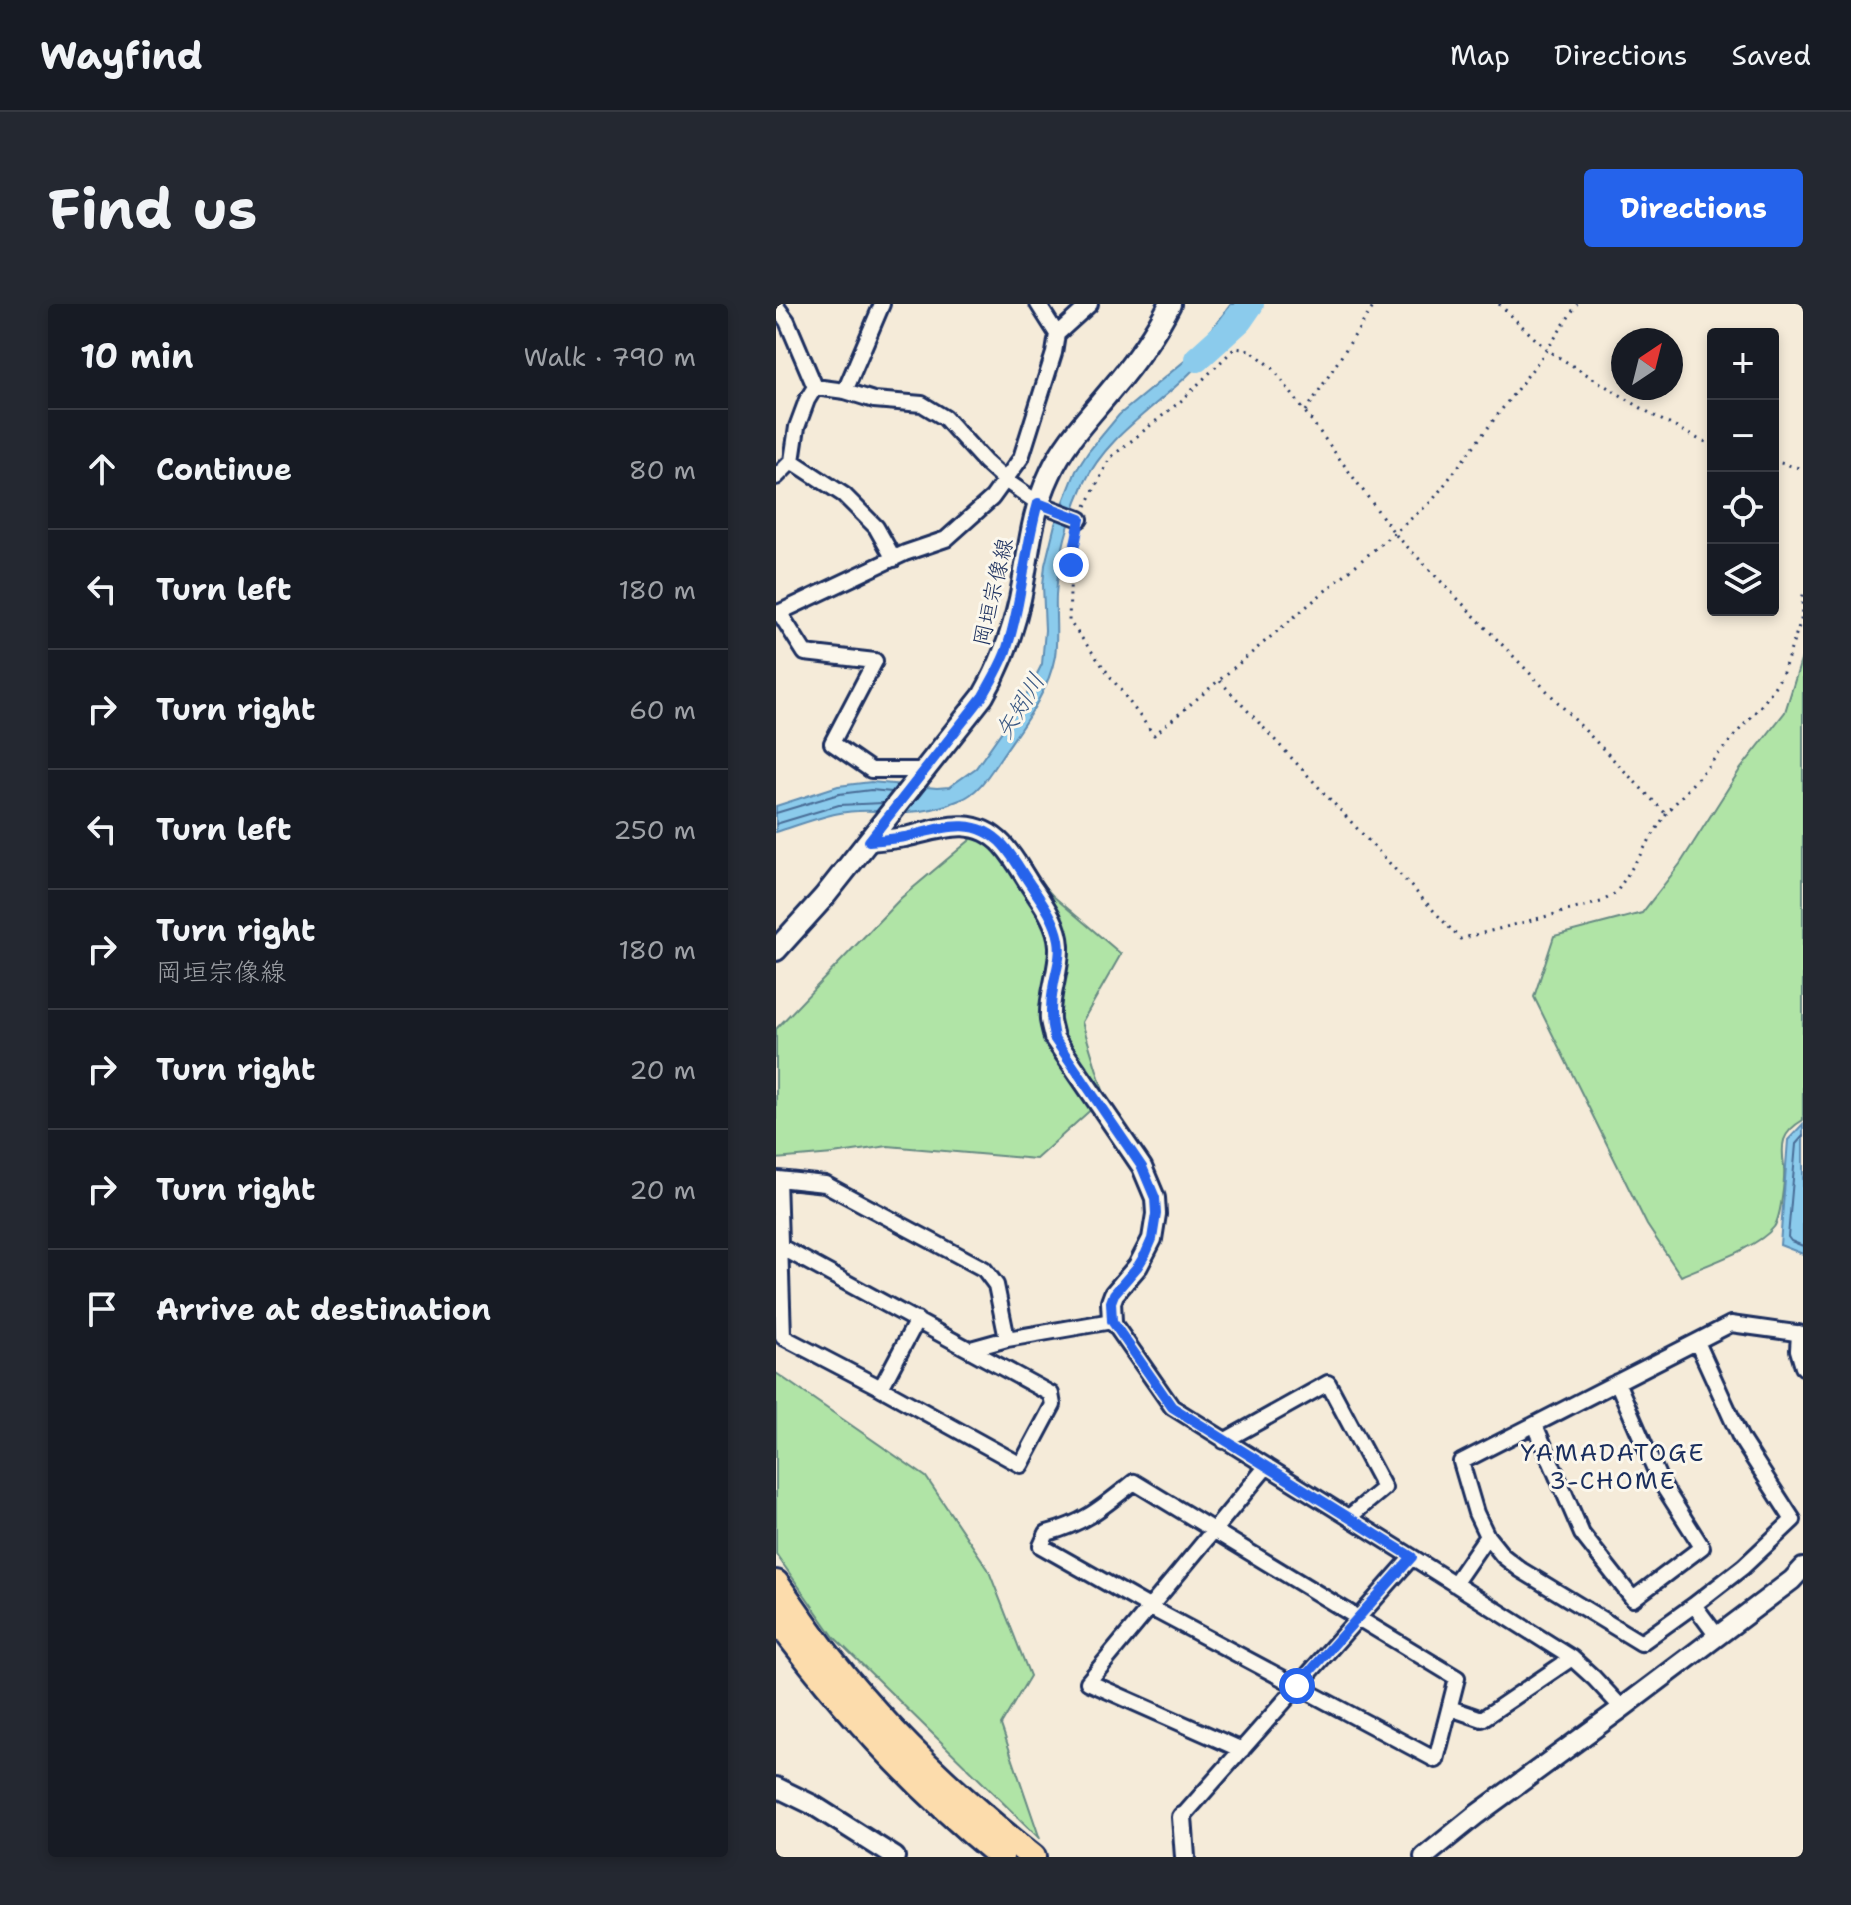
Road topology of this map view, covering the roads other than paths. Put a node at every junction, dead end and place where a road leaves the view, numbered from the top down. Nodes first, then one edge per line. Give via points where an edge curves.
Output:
1 (882, 304) edge
2 (1038, 304) edge
3 (1090, 304) edge
4 (1170, 304) edge
5 (776, 306) edge
6 (1057, 334) junction
7 (815, 387) junction
8 (845, 391) junction
9 (792, 461) junction
10 (776, 477) edge
11 (1005, 480) junction
12 (1038, 503) junction
13 (1080, 519) road end
14 (894, 559) junction
15 (777, 613) edge
16 (922, 774) junction
17 (869, 841) junction
18 (776, 950) edge
19 (781, 1247) junction
20 (917, 1320) junction
21 (1112, 1321) junction
22 (1801, 1334) edge
23 (1007, 1339) junction
24 (1697, 1342) junction
25 (971, 1349) junction
26 (1803, 1367) edge
27 (1617, 1382) junction
28 (881, 1388) junction
29 (1535, 1425) junction
30 (1224, 1441) junction
31 (1267, 1466) junction
32 (1349, 1517) junction
33 (1213, 1530) junction
34 (1487, 1536) junction
35 (1412, 1557) junction
36 (1803, 1568) edge
37 (776, 1583) edge
38 (1454, 1584) junction
39 (1694, 1605) junction
40 (1149, 1607) junction
41 (776, 1618) edge
42 (1359, 1618) junction
43 (1717, 1636) junction
44 (1572, 1658) junction
45 (1297, 1686) junction
46 (1450, 1708) junction
47 (1622, 1708) junction
48 (1242, 1750) junction
49 (776, 1787) edge
50 (1182, 1817) joint
51 (971, 1833) junction
52 (895, 1857) edge
53 (977, 1857) edge
54 (1001, 1857) edge
55 (1033, 1857) edge
56 (1185, 1857) edge
57 (1424, 1857) edge

1 - 8 street
2 - 6 street
3 - 6 street
4 - 12 main road, 岡垣宗像線 via 1143,351 1062,452
5 - 7 street
6 - 11 street via 1021,458
7 - 8 street
7 - 9 street via 797,427
8 - 11 street via 934,410
9 - 10 street
9 - 14 street via 844,495 876,527
11 - 12 street
11 - 14 street via 946,539
12 - 13 street
12 - 16 main road, 岡垣宗像線 via 1006,652 983,696
14 - 15 street
15 - 16 street via 805,653 875,661 832,743 871,770
16 - 17 main road, 岡垣宗像線
17 - 18 main road, 岡垣宗像線
17 - 21 street via 950,825 991,835 1007,850 1052,920 1059,941 1050,1020 1054,1038 1142,1167 1155,1198 1152,1239 1114,1294
19 - 20 street
19 - 23 street via 778,1179 825,1184 984,1269 996,1285
19 - 28 street via 783,1337
20 - 25 street
20 - 28 street
21 - 23 street
21 - 30 street via 1172,1407
22 - 24 street via 1731,1324
22 - 26 street
23 - 25 street
24 - 27 street
24 - 39 street via 1741,1439 1793,1520
25 - 28 street via 1051,1394 1053,1405 1021,1465
27 - 29 street
27 - 29 street via 1660,1481 1702,1547 1633,1599 1582,1534
29 - 34 street via 1461,1462
30 - 31 street
30 - 32 street via 1328,1383 1384,1488
31 - 32 street
31 - 33 street
32 - 35 street
33 - 40 street
33 - 40 street via 1134,1482 1092,1516 1047,1533 1041,1546
33 - 42 street
34 - 38 street
34 - 39 street via 1521,1570 1641,1643
35 - 38 street
35 - 42 street
36 - 43 street
37 - 55 highway via 878,1714 970,1805
38 - 44 street
39 - 43 street
40 - 45 street
40 - 48 street via 1088,1682
41 - 51 highway via 873,1739
42 - 45 street
42 - 46 street via 1457,1678
43 - 47 street
44 - 46 street via 1482,1719
44 - 47 street
45 - 46 street via 1436,1760
45 - 48 street
47 - 57 street
48 - 50 street
49 - 52 street
50 - 56 street
51 - 53 street
51 - 54 highway

